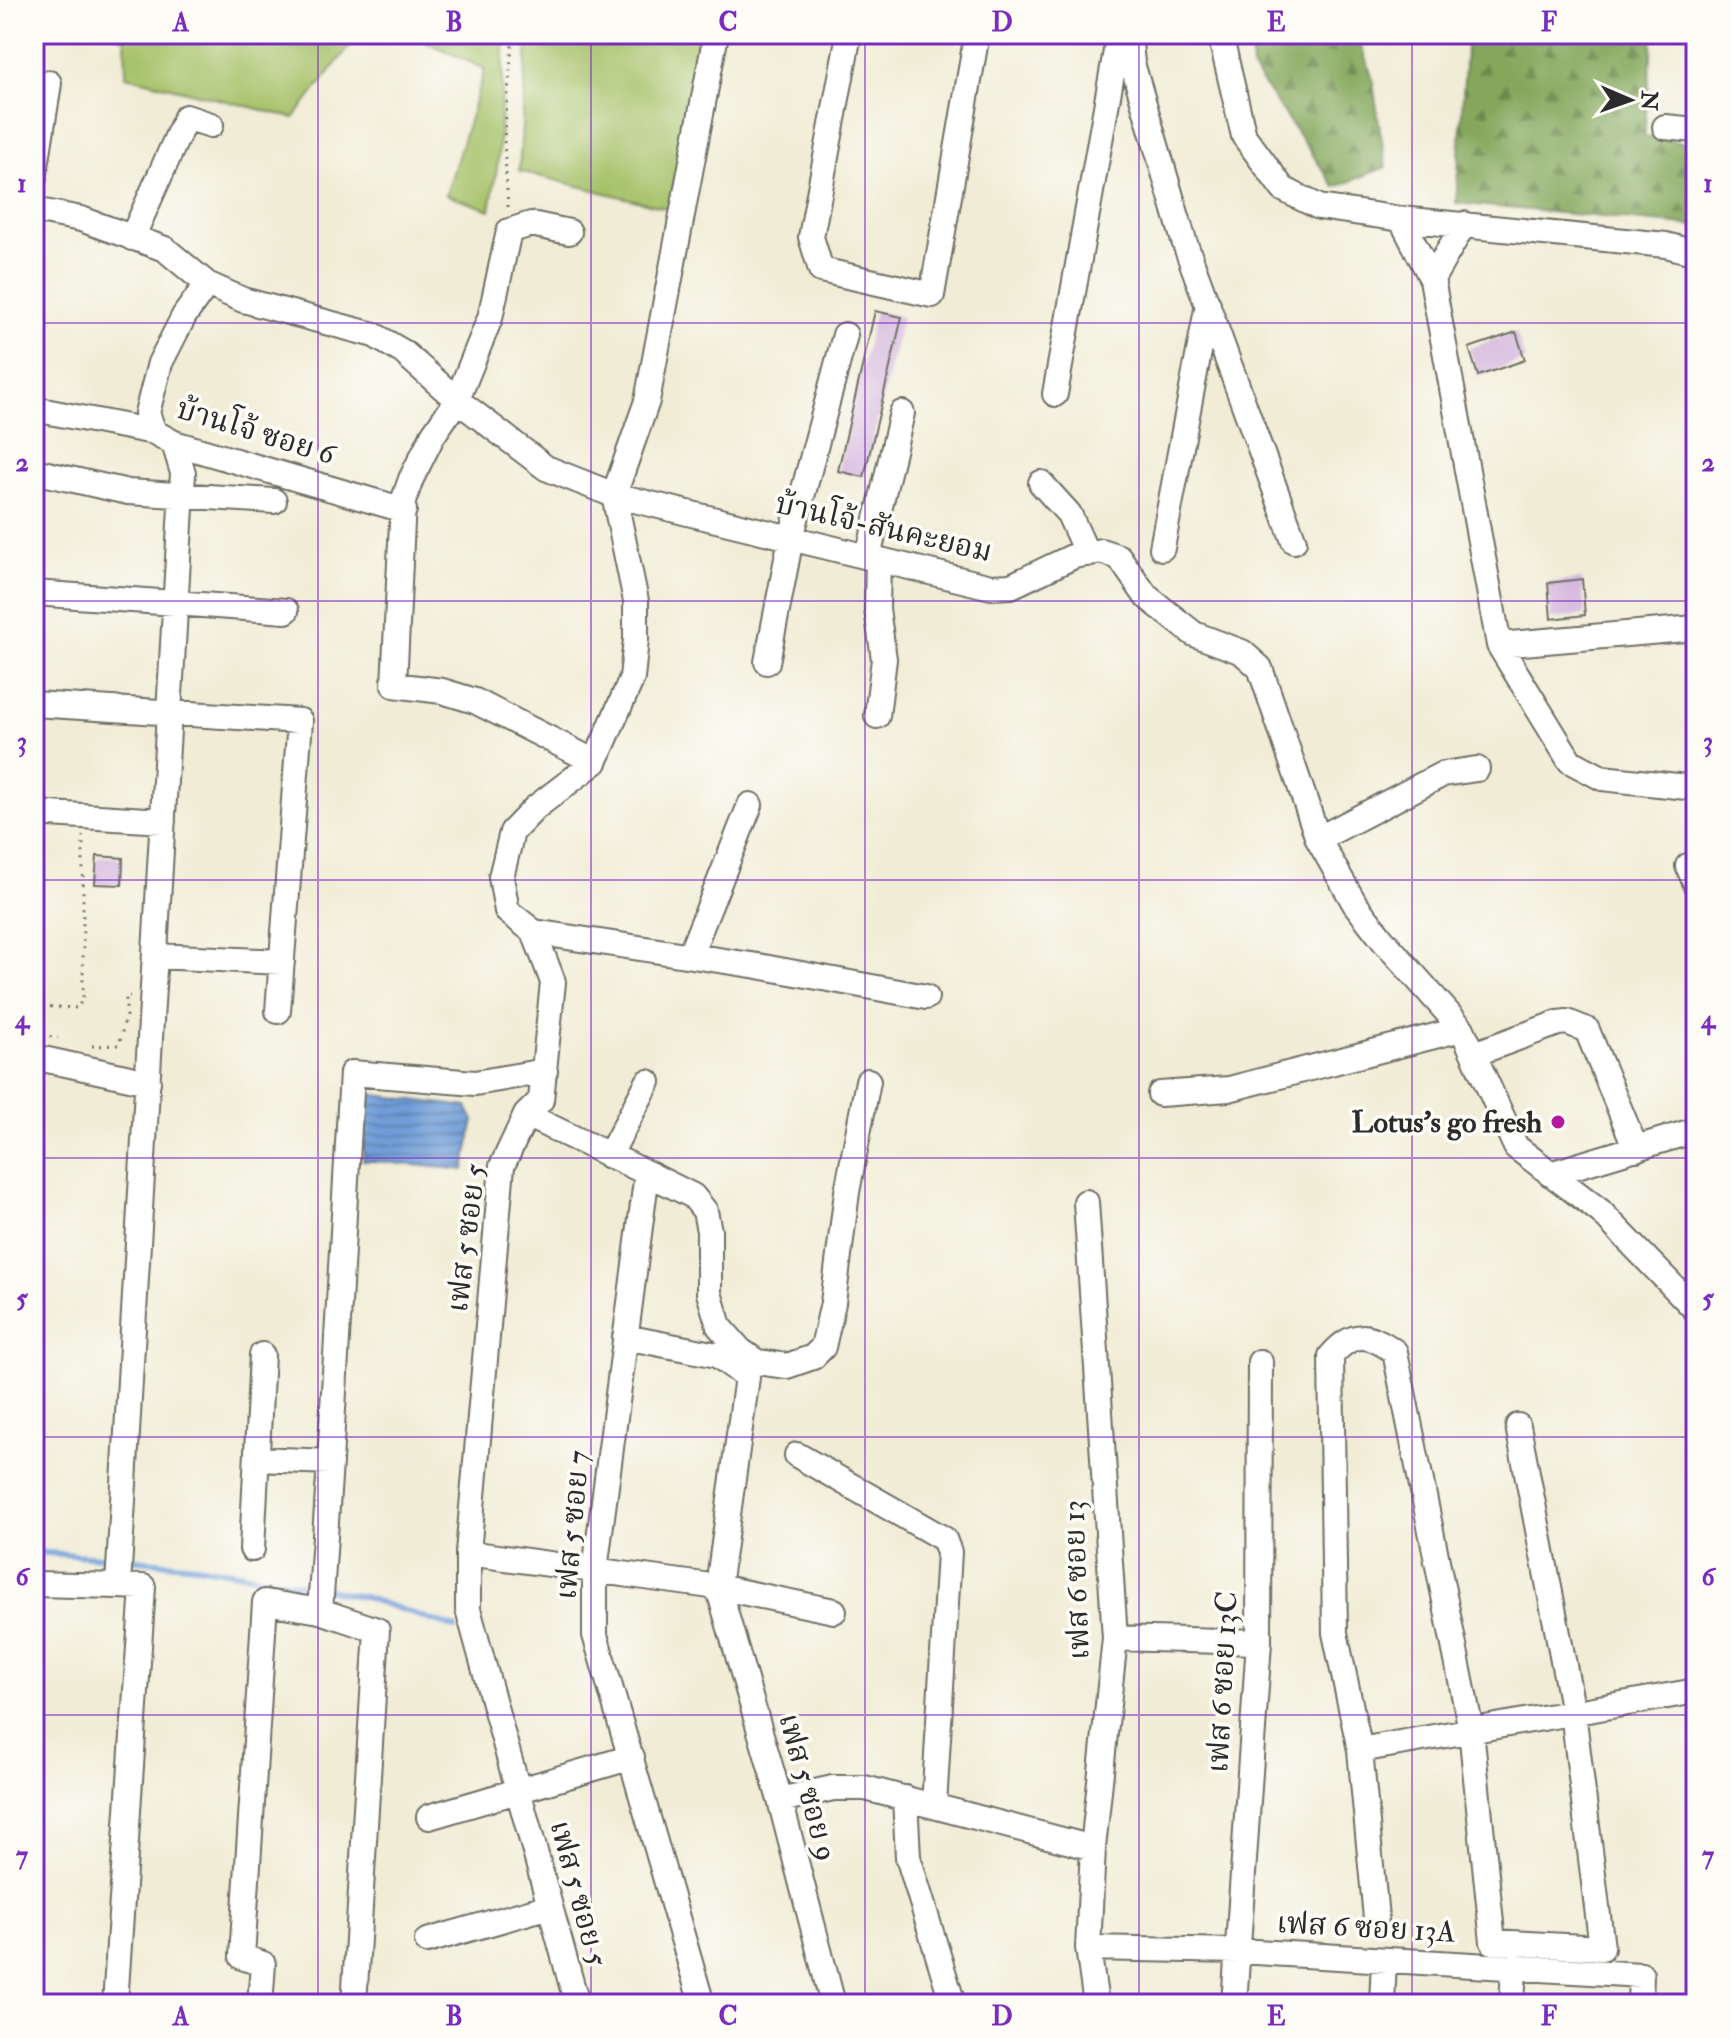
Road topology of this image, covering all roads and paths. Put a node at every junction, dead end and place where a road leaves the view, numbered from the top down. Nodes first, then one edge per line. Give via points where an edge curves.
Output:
1 (513, 34) edge
2 (716, 34) edge
3 (849, 34) edge
4 (977, 34) edge
5 (1119, 34) edge
6 (1129, 34) edge
7 (1220, 34) edge
8 (49, 83) dead end
9 (211, 125) dead end
10 (1665, 127) dead end
11 (1696, 130) edge
12 (34, 179) edge
13 (34, 210) edge
14 (1401, 219) junction
15 (1464, 224) junction
16 (509, 231) junction
17 (569, 232) dead end
18 (132, 238) junction
19 (1696, 253) edge
20 (1432, 279) junction
21 (207, 284) junction
22 (1208, 304) junction
23 (845, 335) dead end
24 (1055, 394) dead end
25 (457, 400) junction
26 (34, 409) edge
27 (902, 413) dead end
28 (164, 438) junction
29 (34, 471) edge
30 (1041, 483) dead end
31 (182, 494) junction
32 (614, 495) junction
33 (274, 501) dead end
34 (404, 510) junction
35 (791, 538) junction
36 (1294, 541) dead end
37 (1162, 548) dead end
38 (1087, 554) junction
39 (873, 558) junction
40 (34, 593) edge
41 (175, 603) junction
42 (286, 611) dead end
43 (1696, 628) edge
44 (1499, 645) junction
45 (767, 662) dead end
46 (34, 704) edge
47 (169, 713) junction
48 (877, 716) dead end
49 (595, 762) junction
50 (1477, 769) dead end
51 (1696, 788) edge
52 (750, 805) dead end
53 (34, 813) edge
54 (83, 816) junction
55 (163, 821) junction
56 (1318, 839) junction
57 (1696, 863) edge
58 (1696, 884) edge
59 (534, 932) junction
60 (690, 955) junction
61 (156, 956) junction
62 (282, 962) junction
63 (153, 995) junction
64 (926, 997) dead end
65 (34, 1006) edge
66 (278, 1011) dead end
67 (1462, 1029) junction
68 (34, 1033) edge
69 (59, 1038) dead end
70 (84, 1044) dead end
71 (1474, 1054) junction
72 (34, 1057) edge
73 (545, 1071) junction
74 (868, 1081) dead end
75 (148, 1082) junction
76 (648, 1082) dead end
77 (1160, 1094) dead end
78 (526, 1115) junction
79 (1696, 1130) edge
80 (1636, 1149) junction
81 (609, 1156) junction
82 (647, 1173) junction
83 (1550, 1174) junction
84 (1086, 1202) dead end
85 (1696, 1310) edge
86 (625, 1337) junction
87 (262, 1355) dead end
88 (1260, 1362) dead end
89 (1518, 1426) dead end
90 (797, 1455) dead end
91 (257, 1459) junction
92 (330, 1462) junction
93 (252, 1549) dead end
94 (468, 1553) junction
95 (595, 1570) junction
96 (118, 1578) junction
97 (34, 1584) edge
98 (718, 1587) junction
99 (320, 1611) junction
100 (834, 1611) dead end
101 (1115, 1638) junction
102 (1259, 1642) junction
103 (1696, 1691) edge
104 (1573, 1712) junction
105 (1471, 1730) junction
106 (1360, 1750) junction
107 (632, 1757) junction
108 (518, 1791) junction
109 (905, 1798) junction
110 (780, 1800) junction
111 (934, 1806) junction
112 (429, 1817) dead end
113 (1093, 1848) junction
114 (550, 1906) junction
115 (1376, 1918) dead end
116 (427, 1941) dead end
117 (1088, 1948) junction
118 (1238, 1951) junction
119 (1384, 1960) junction
120 (1514, 1967) junction
121 (115, 2004) edge
122 (260, 2004) edge
123 (354, 2004) edge
124 (577, 2004) edge
125 (702, 2004) edge
126 (833, 2004) edge
127 (953, 2004) edge
128 (1096, 2004) edge
129 (1234, 2004) edge
130 (1382, 2004) edge
131 (1512, 2004) edge
132 (1640, 2004) edge

1 - 16 path via 504,139
2 - 32 street via 647,401
3 - 4 street via 811,237 821,270 932,295
5 - 24 street
6 - 22 street via 1132,63 1163,170
7 - 14 street via 1244,136 1283,189 1319,207
8 - 12 street
9 - 18 street via 186,117
10 - 11 street
13 - 18 street, บ้านโจ้-สันคะยอม via 81,219
14 - 15 street
14 - 20 street
15 - 19 street via 1666,245
15 - 20 street
16 - 17 street via 531,224
16 - 25 street via 490,318
18 - 21 street, บ้านโจ้-สันคะยอม via 165,249
20 - 44 street
21 - 25 street, บ้านโจ้-สันคะยอม via 243,300 374,335 403,352
21 - 28 street, บ้านโจ้ ซอย 6 via 160,363 147,413
22 - 36 street
22 - 37 street
23 - 35 street
25 - 32 street, บ้านโจ้-สันคะยอม via 546,468
25 - 34 street via 411,479
26 - 28 street
27 - 39 street
28 - 31 street via 183,473
28 - 34 street, บ้านโจ้ ซอย 6
29 - 31 street via 128,492
30 - 38 street via 1069,514
31 - 33 street
31 - 41 street
32 - 35 street, บ้านโจ้-สันคะยอม
32 - 49 street, เฟส 5 ซอย 5 via 636,601 636,639 632,678
34 - 49 street via 394,685 475,701
35 - 39 street, บ้านโจ้-สันคะยอม
35 - 45 street
38 - 39 street, บ้านโจ้-สันคะยอม via 1011,586 991,587
38 - 56 street via 1101,551 1119,557 1146,596 1194,634 1242,652 1260,668
39 - 48 street via 884,659
40 - 41 street
41 - 42 street
41 - 47 street
43 - 44 street
44 - 51 street via 1570,761 1602,778
46 - 47 street
47 - 55 street
47 - 62 street via 300,721
49 - 59 street, เฟส 5 ซอย 5 via 512,832 501,877 507,911
50 - 56 street via 1443,774
52 - 60 street
53 - 54 street
54 - 55 street
54 - 65 path via 83,997 78,1008
55 - 61 street
56 - 67 street via 1355,904
57 - 58 street via 1688,866
59 - 60 street
59 - 73 street, เฟส 5 ซอย 5 via 553,982
60 - 64 street
61 - 62 street
61 - 63 street
62 - 66 street
63 - 70 path via 126,996 119,1045
63 - 75 street
67 - 71 street
67 - 77 street via 1229,1089
68 - 69 path
71 - 80 street via 1558,1023 1587,1030
71 - 83 street via 1516,1147
72 - 75 street
73 - 78 street, เฟส 5 ซอย 5 via 541,1100
73 - 92 street via 475,1083 352,1073
74 - 82 street via 833,1303 823,1347 813,1357 787,1366 757,1362 740,1350 719,1326 709,1293 705,1211 693,1196
75 - 96 street
76 - 81 street
78 - 81 street
78 - 94 street, เฟส 5 ซอย 5 via 502,1166
79 - 80 street
80 - 83 street
81 - 82 street
82 - 86 street, เฟส 5 ซอย 7
83 - 85 street via 1600,1211
84 - 101 street, เฟส 6 ซอย 13
86 - 95 street, เฟส 5 ซอย 7
86 - 98 street via 717,1355 747,1377
87 - 91 street
88 - 102 street, เฟส 6 ซอย 13C
89 - 104 street
90 - 111 street via 944,1539 949,1552
91 - 92 street
91 - 93 street
92 - 99 street
94 - 95 street
94 - 108 street, เฟส 5 ซอย 5 via 468,1609
95 - 98 street
95 - 107 street, เฟส 5 ซอย 7 via 595,1635
96 - 97 street
96 - 121 street via 143,1587
98 - 100 street
98 - 110 street, เฟส 5 ซอย 9
99 - 122 street via 265,1602 242,1957 263,1964
99 - 123 street via 377,1630
101 - 102 street
101 - 113 street, เฟส 6 ซอย 13
102 - 118 street, เฟส 6 ซอย 13C
103 - 104 street
104 - 105 street
104 - 105 street via 1602,1948 1493,1942
105 - 106 street
105 - 106 street via 1395,1352 1364,1337 1344,1341 1331,1356 1335,1633
106 - 115 street
107 - 108 street
107 - 125 street, เฟส 5 ซอย 7
108 - 112 street
108 - 114 street, เฟส 5 ซอย 5
109 - 110 street via 865,1788 833,1788
109 - 111 street
109 - 127 street via 908,1857
110 - 126 street, เฟส 5 ซอย 9
111 - 113 street
113 - 117 street, เฟส 6 ซอย 13
114 - 116 street
114 - 124 street, เฟส 5 ซอย 5
117 - 118 street, เฟส 6 ซอย 13A
117 - 128 street, เฟส 6 ซอย 13
118 - 119 street, เฟส 6 ซอย 13A
118 - 129 street, เฟส 6 ซอย 13C
119 - 120 street, เฟส 6 ซอย 13A
119 - 130 street
120 - 131 street
120 - 132 street, เฟส 6 ซอย 13A via 1641,1975

